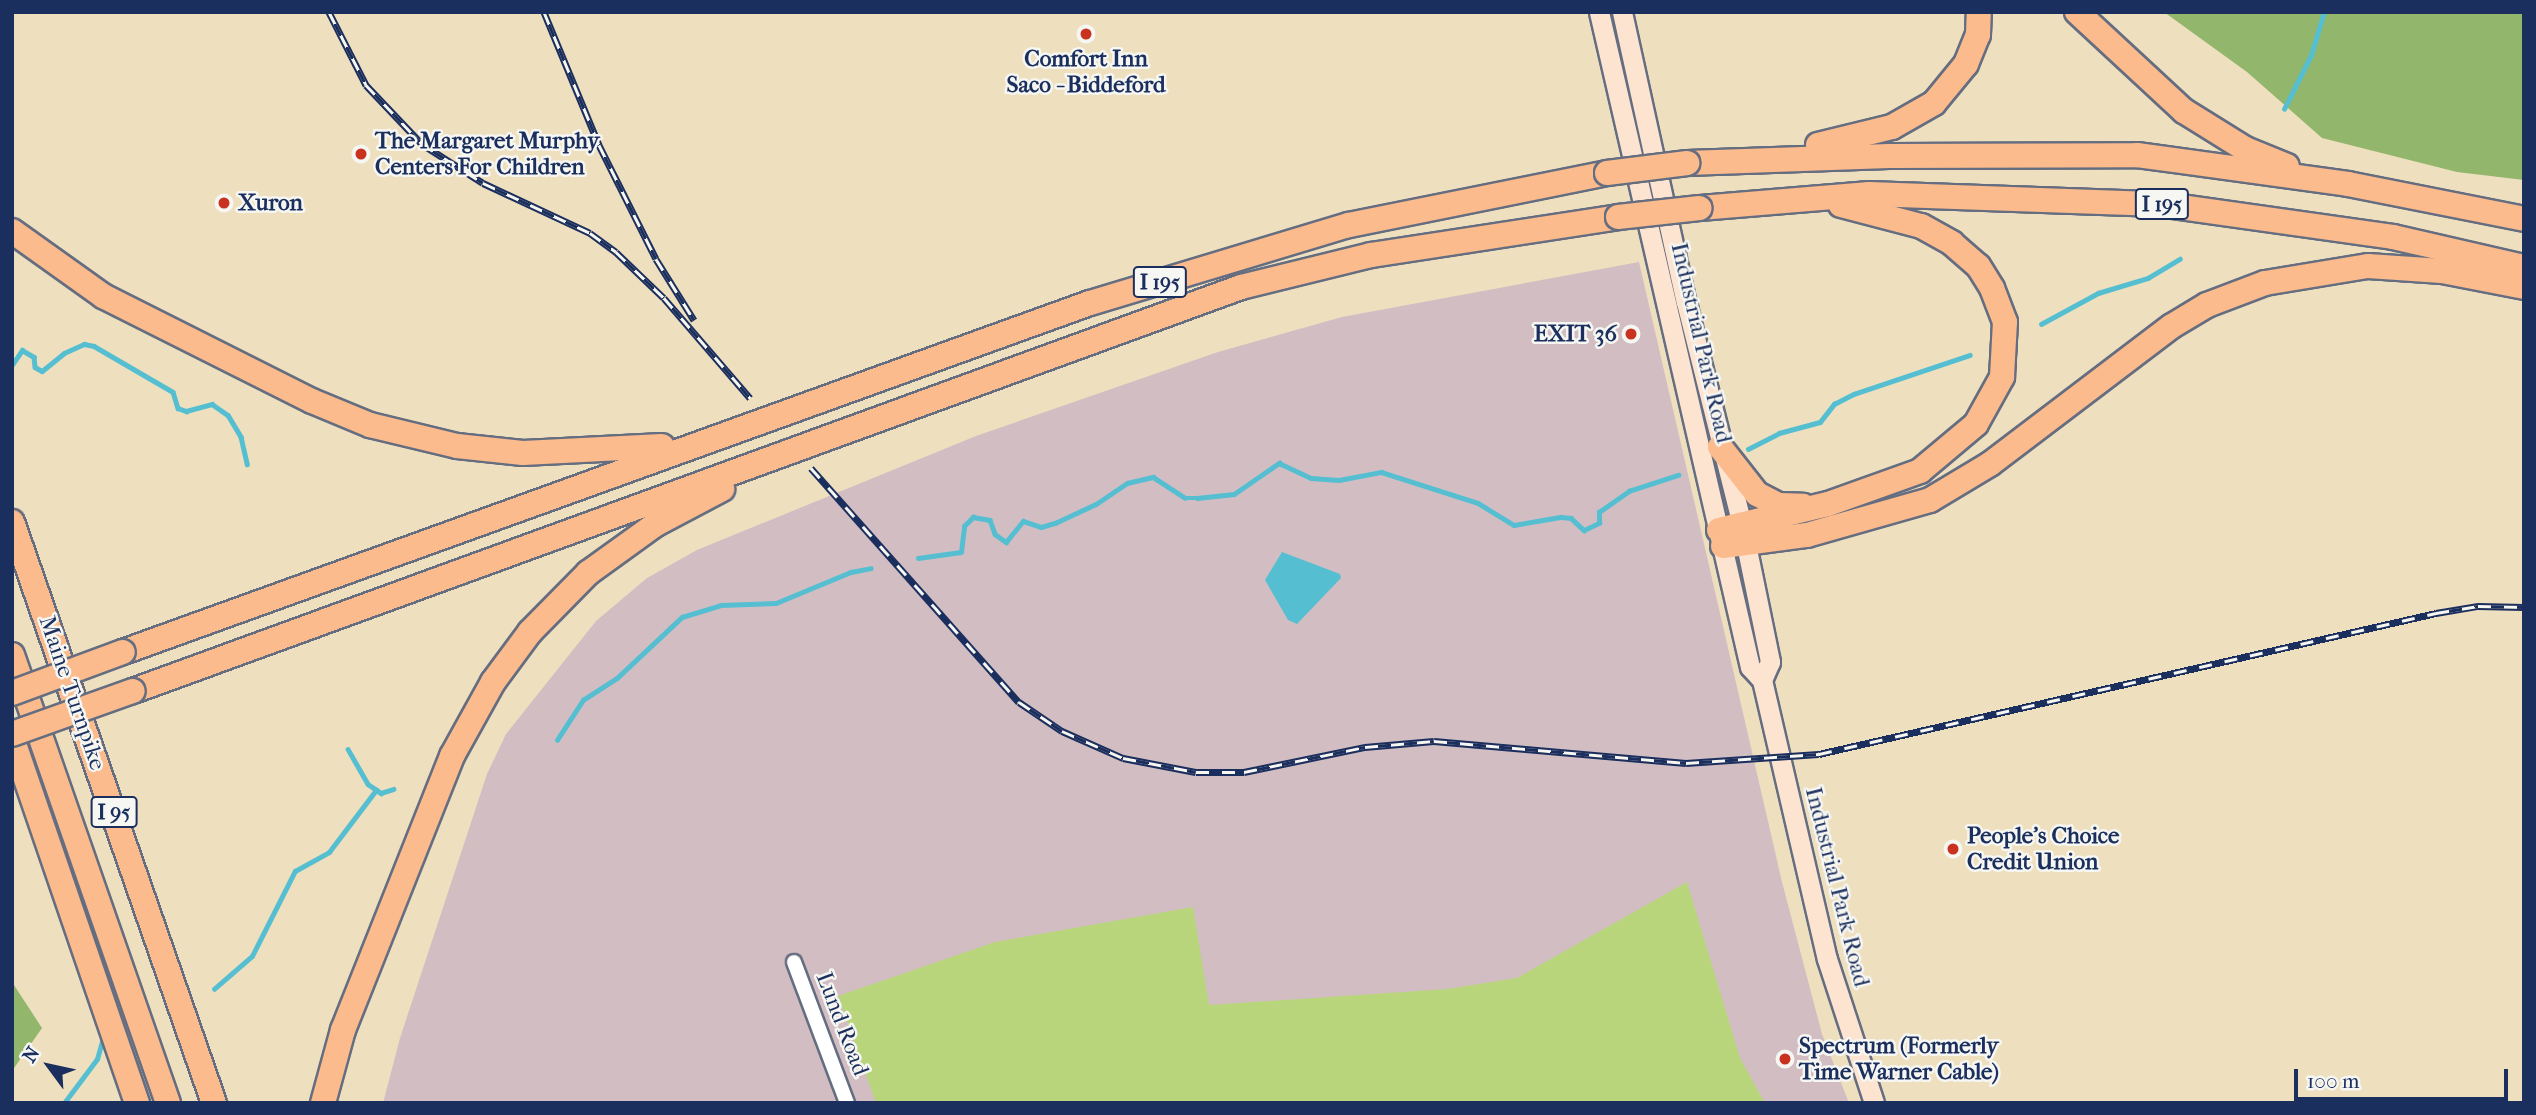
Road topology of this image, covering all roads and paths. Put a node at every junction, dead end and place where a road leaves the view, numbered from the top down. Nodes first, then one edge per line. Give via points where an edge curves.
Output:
1 (1599, 12) edge
2 (1622, 12) edge
3 (1979, 12) edge
4 (2077, 12) edge
5 (1687, 163) junction
6 (2348, 184) junction
7 (1795, 199) junction
8 (2524, 219) edge
9 (12, 231) edge
10 (2524, 267) edge
11 (2524, 287) edge
12 (724, 432) junction
13 (844, 433) junction
14 (1720, 447) junction
15 (1828, 505) junction
16 (12, 522) edge
17 (1732, 536) junction
18 (12, 656) edge
19 (12, 693) edge
20 (12, 736) edge
21 (794, 962) dead end
22 (137, 1103) edge
23 (168, 1103) edge
24 (214, 1103) edge
25 (323, 1103) edge
26 (847, 1103) edge
27 (1874, 1103) edge

1 - 17 main road, Industrial Park Road
2 - 14 main road, Industrial Park Road
3 - 5 highway via 1978,35 1966,64 1954,84 1917,116 1838,142
4 - 6 highway via 2157,89 2217,133 2265,158
5 - 6 highway, I 195 via 2137,155
5 - 12 highway, I 195, bridge via 1608,173 1349,225 1090,303
6 - 8 highway, I 195
7 - 10 highway, I 195 via 1939,193 2159,204 2393,237
7 - 13 highway, I 195, bridge via 1618,217 1371,255 1241,287
7 - 15 highway via 1870,210 1939,235 1978,266 2005,322 2003,377 1984,413 1965,436 1902,480
9 - 12 highway via 72,276 133,312 312,401 395,432 457,446 548,454 650,449
11 - 17 highway via 2442,271 2368,266 2265,283 2207,305 2172,326 1990,464 1930,500 1839,528
12 - 19 highway, bridge via 443,539
13 - 20 highway, bridge via 661,495
13 - 25 highway via 656,524 589,573 514,652 478,705 452,756 343,1030
14 - 15 highway via 1743,481 1768,500 1787,506
14 - 17 main road, Industrial Park Road
15 - 17 highway
16 - 24 highway, Maine Turnpike / I 95
17 - 27 main road, Industrial Park Road via 1749,667 1762,680 1827,959
18 - 23 highway, Maine Turnpike / I 95
20 - 22 highway
21 - 26 street, Lund Road

